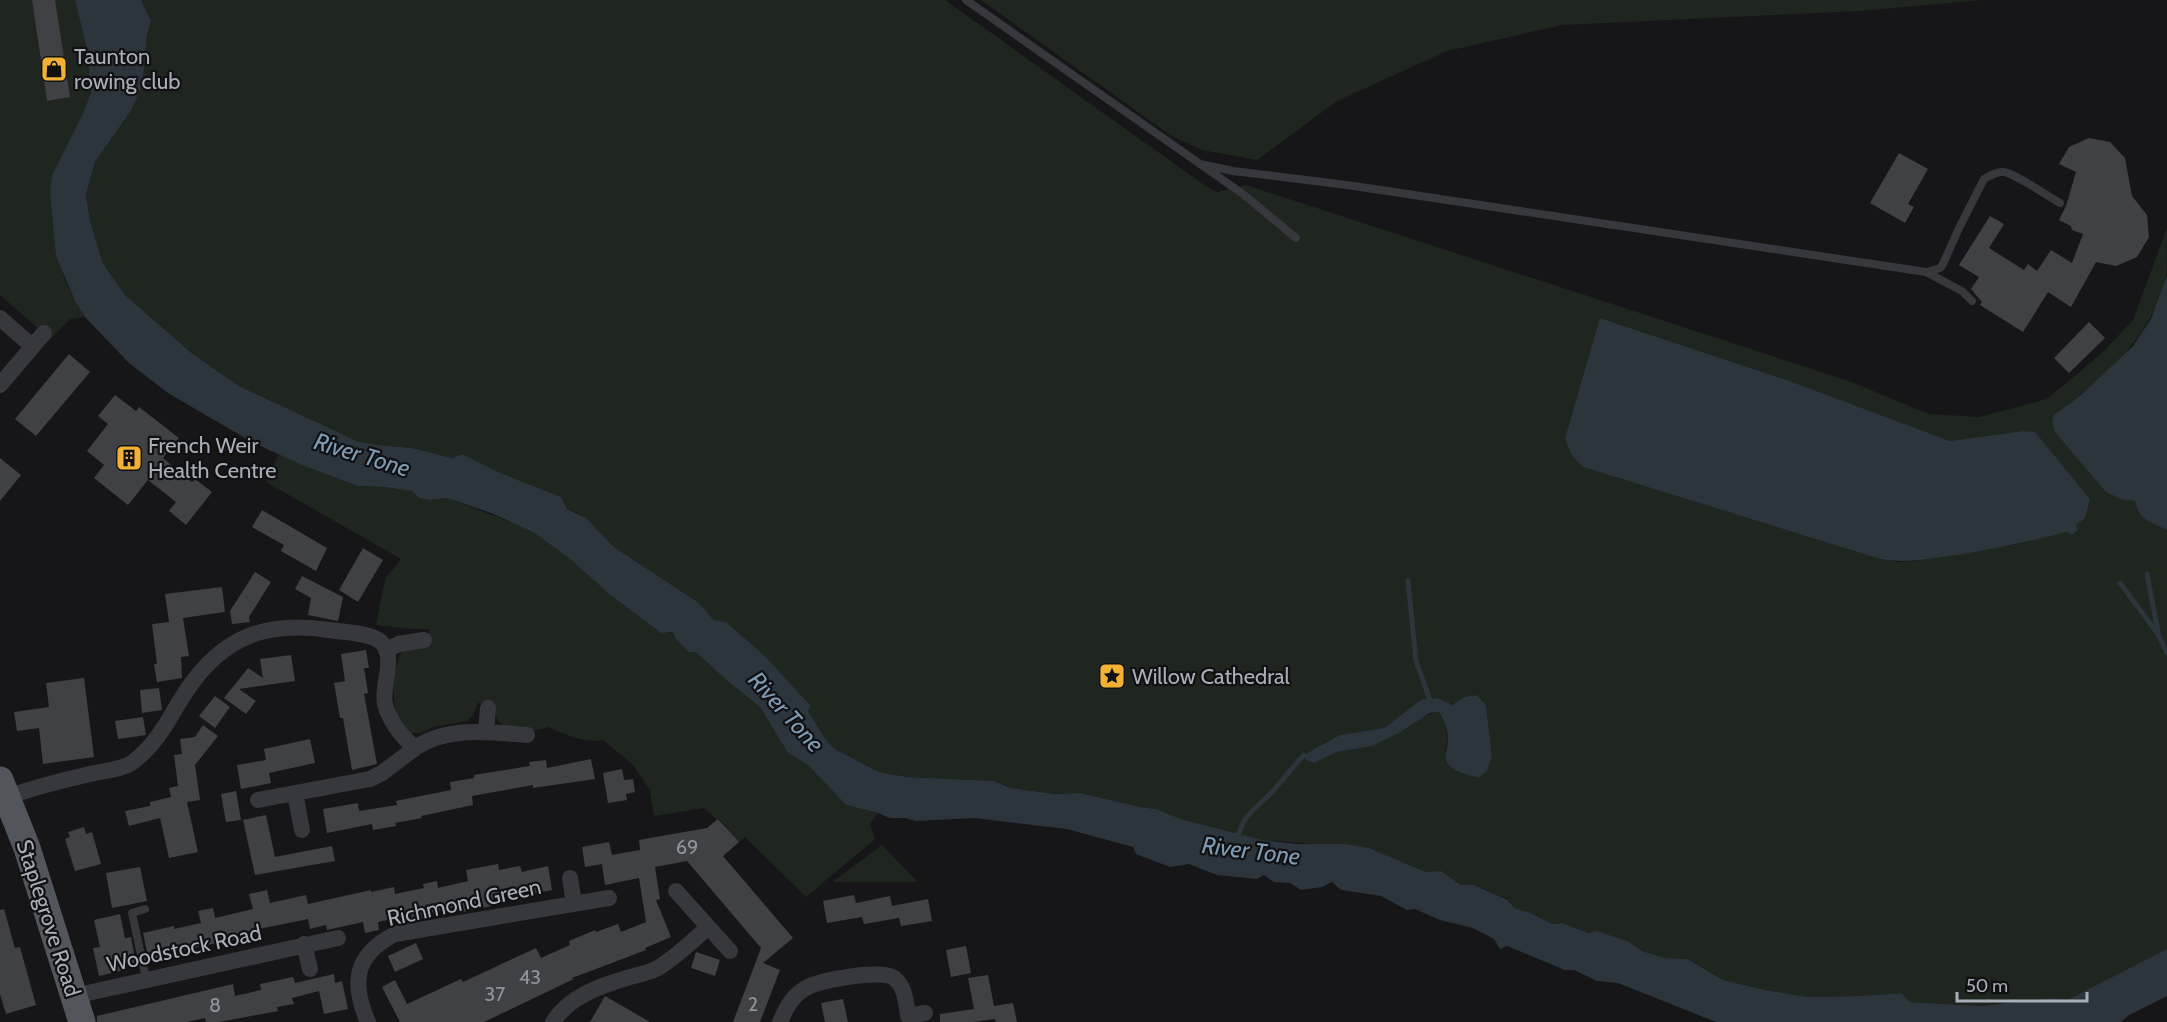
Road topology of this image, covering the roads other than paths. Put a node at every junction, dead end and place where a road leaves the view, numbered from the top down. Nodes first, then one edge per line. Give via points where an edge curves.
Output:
1 (966, 0) edge
2 (1200, 164) junction
3 (2060, 203) dead end
4 (1296, 238) dead end
5 (1926, 272) junction
6 (1972, 301) dead end
7 (0, 318) edge
8 (44, 333) dead end
9 (32, 346) junction
10 (0, 385) edge
11 (424, 640) dead end
12 (386, 650) junction
13 (488, 708) dead end
14 (486, 732) junction
15 (526, 735) dead end
16 (415, 748) junction
17 (2, 786) edge
18 (295, 793) junction
19 (258, 800) dead end
20 (302, 830) dead end
21 (570, 878) dead end
22 (676, 891) dead end
23 (609, 898) dead end
24 (574, 903) junction
25 (145, 909) dead end
26 (708, 927) junction
27 (338, 938) dead end
28 (304, 944) junction
29 (730, 951) dead end
30 (310, 969) dead end
31 (146, 978) junction
32 (74, 996) junction
33 (909, 1016) dead end
34 (82, 1022) edge
35 (368, 1022) edge
36 (553, 1022) edge
37 (780, 1022) edge

1 - 2 lane
2 - 4 lane
2 - 5 lane
3 - 5 lane via 2012,175 2002,171 1991,175 1984,179 1943,264
5 - 6 lane via 1962,291
7 - 9 street
8 - 9 street
9 - 10 street
11 - 12 street
12 - 16 street via 385,702 399,733
12 - 17 street via 375,637 321,629 269,629 221,650 153,743 127,766 51,783
13 - 14 street
14 - 15 street
14 - 16 street via 429,738
16 - 18 street via 369,779
17 - 32 main road, Staplegrove Road via 27,848
18 - 19 street
18 - 20 street
21 - 24 street, Richmond Green
22 - 26 street
23 - 24 street, Richmond Green
24 - 35 street, Richmond Green via 395,934 382,940 361,965 358,977 358,998
25 - 31 lane via 132,913
26 - 29 street
26 - 36 street via 657,969 588,993 560,1011
27 - 28 street, Woodstock Road
28 - 30 street
28 - 31 street, Woodstock Road
31 - 32 street, Woodstock Road
32 - 34 main road, Staplegrove Road
33 - 37 street via 903,988 893,977 879,973 808,987 787,1006

